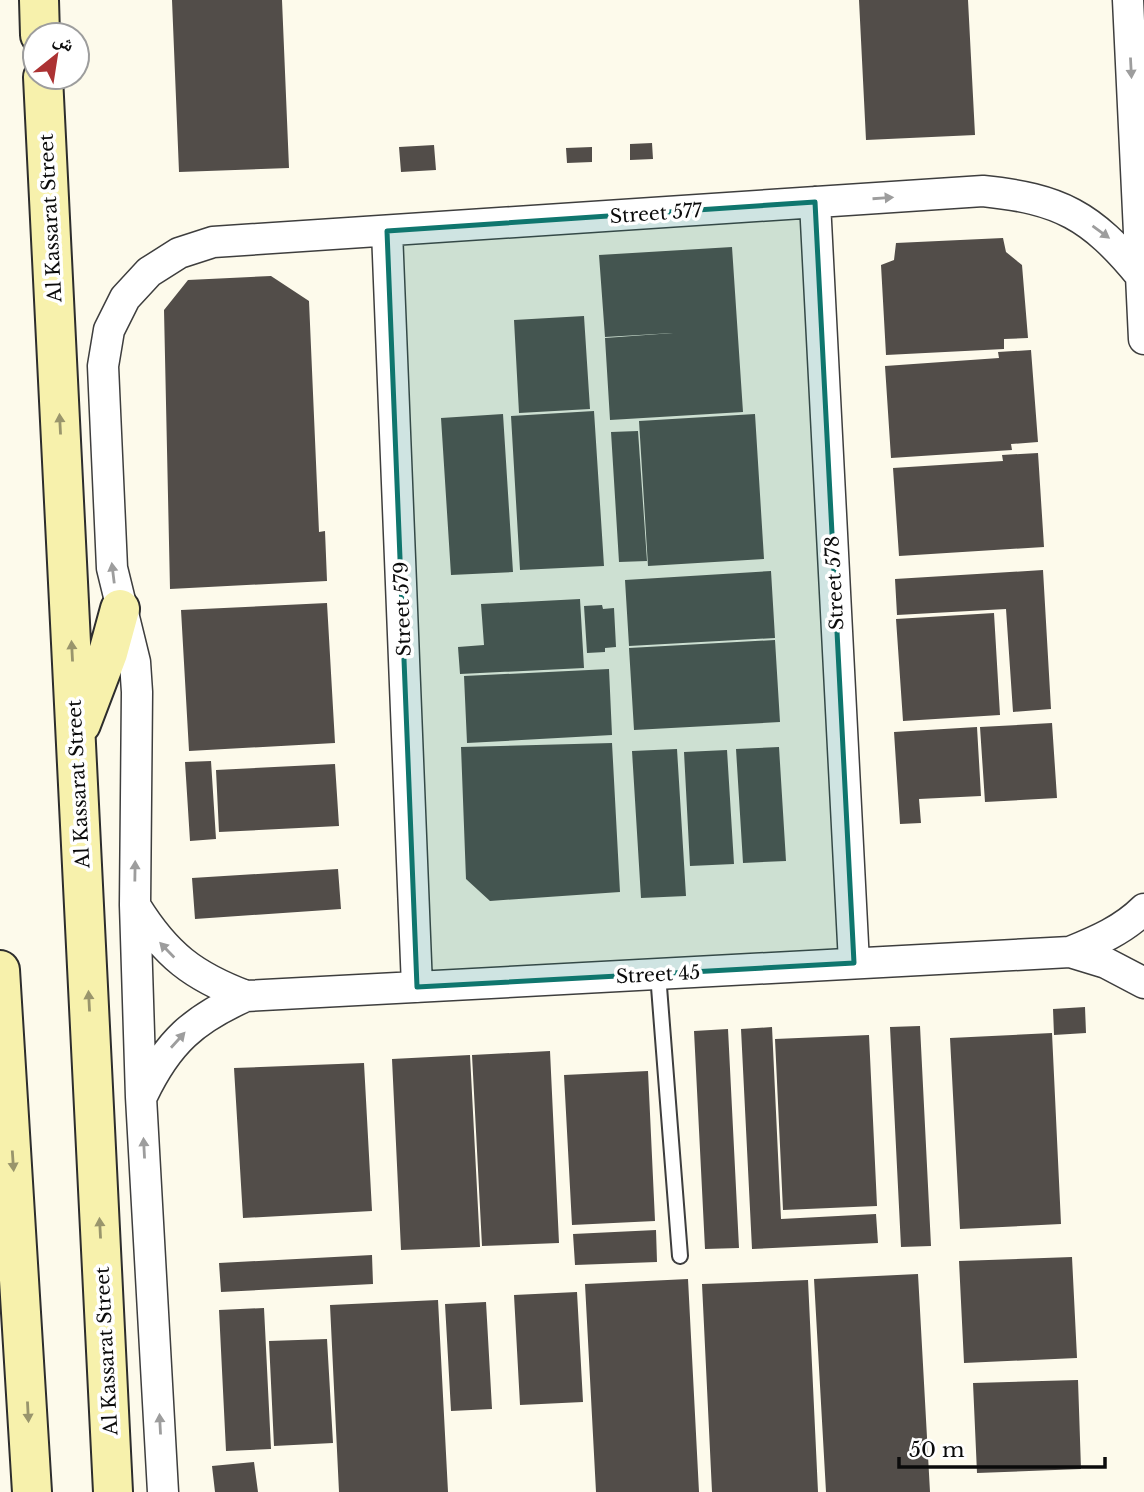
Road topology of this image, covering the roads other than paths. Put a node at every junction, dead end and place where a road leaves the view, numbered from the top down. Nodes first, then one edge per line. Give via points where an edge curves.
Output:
1 (39, 0) edge
2 (1128, 0) edge
3 (40, 21) edge
4 (44, 91) edge
5 (815, 202) junction
6 (387, 231) junction
7 (1140, 276) junction
8 (1144, 339) edge
9 (120, 609) junction
10 (76, 736) junction
11 (135, 905) junction
12 (1144, 909) edge
13 (1070, 952) junction
14 (854, 963) junction
15 (0, 970) edge
16 (658, 974) junction
17 (1144, 983) edge
18 (418, 987) junction
19 (246, 996) junction
20 (141, 1097) junction
21 (680, 1256) dead end
22 (0, 1314) edge
23 (25, 1363) junction
24 (32, 1492) edge
25 (113, 1492) edge
26 (163, 1492) edge

1 - 3 street
2 -> 7 street
10 -> 4 street, Al Kassarat Street
5 - 6 street, Street 577
5 -> 7 street, Street 577 via 983,191 1029,196 1073,212 1111,239
5 - 14 street, Street 578
9 -> 6 street, Street 577 via 112,568 103,366 109,330 125,298 149,272 179,253 213,242
6 - 18 street, Street 579
7 - 8 street
9 - 10 street
11 -> 9 street via 137,692 132,649
25 -> 10 street, Al Kassarat Street
19 -> 11 street, Street 45 via 212,983 180,963 154,936
11 - 20 street
12 - 13 street, Street 45 via 1108,936
13 - 14 street, Street 45
13 - 17 street, Street 45 via 1107,963
14 - 16 street, Street 45
15 -> 23 street
16 - 18 street, Street 45
16 - 21 lane
18 - 19 street, Street 45
20 -> 19 street, Street 45 via 158,1063 182,1034 212,1011
26 -> 20 street
22 - 23 street
23 -> 24 street

